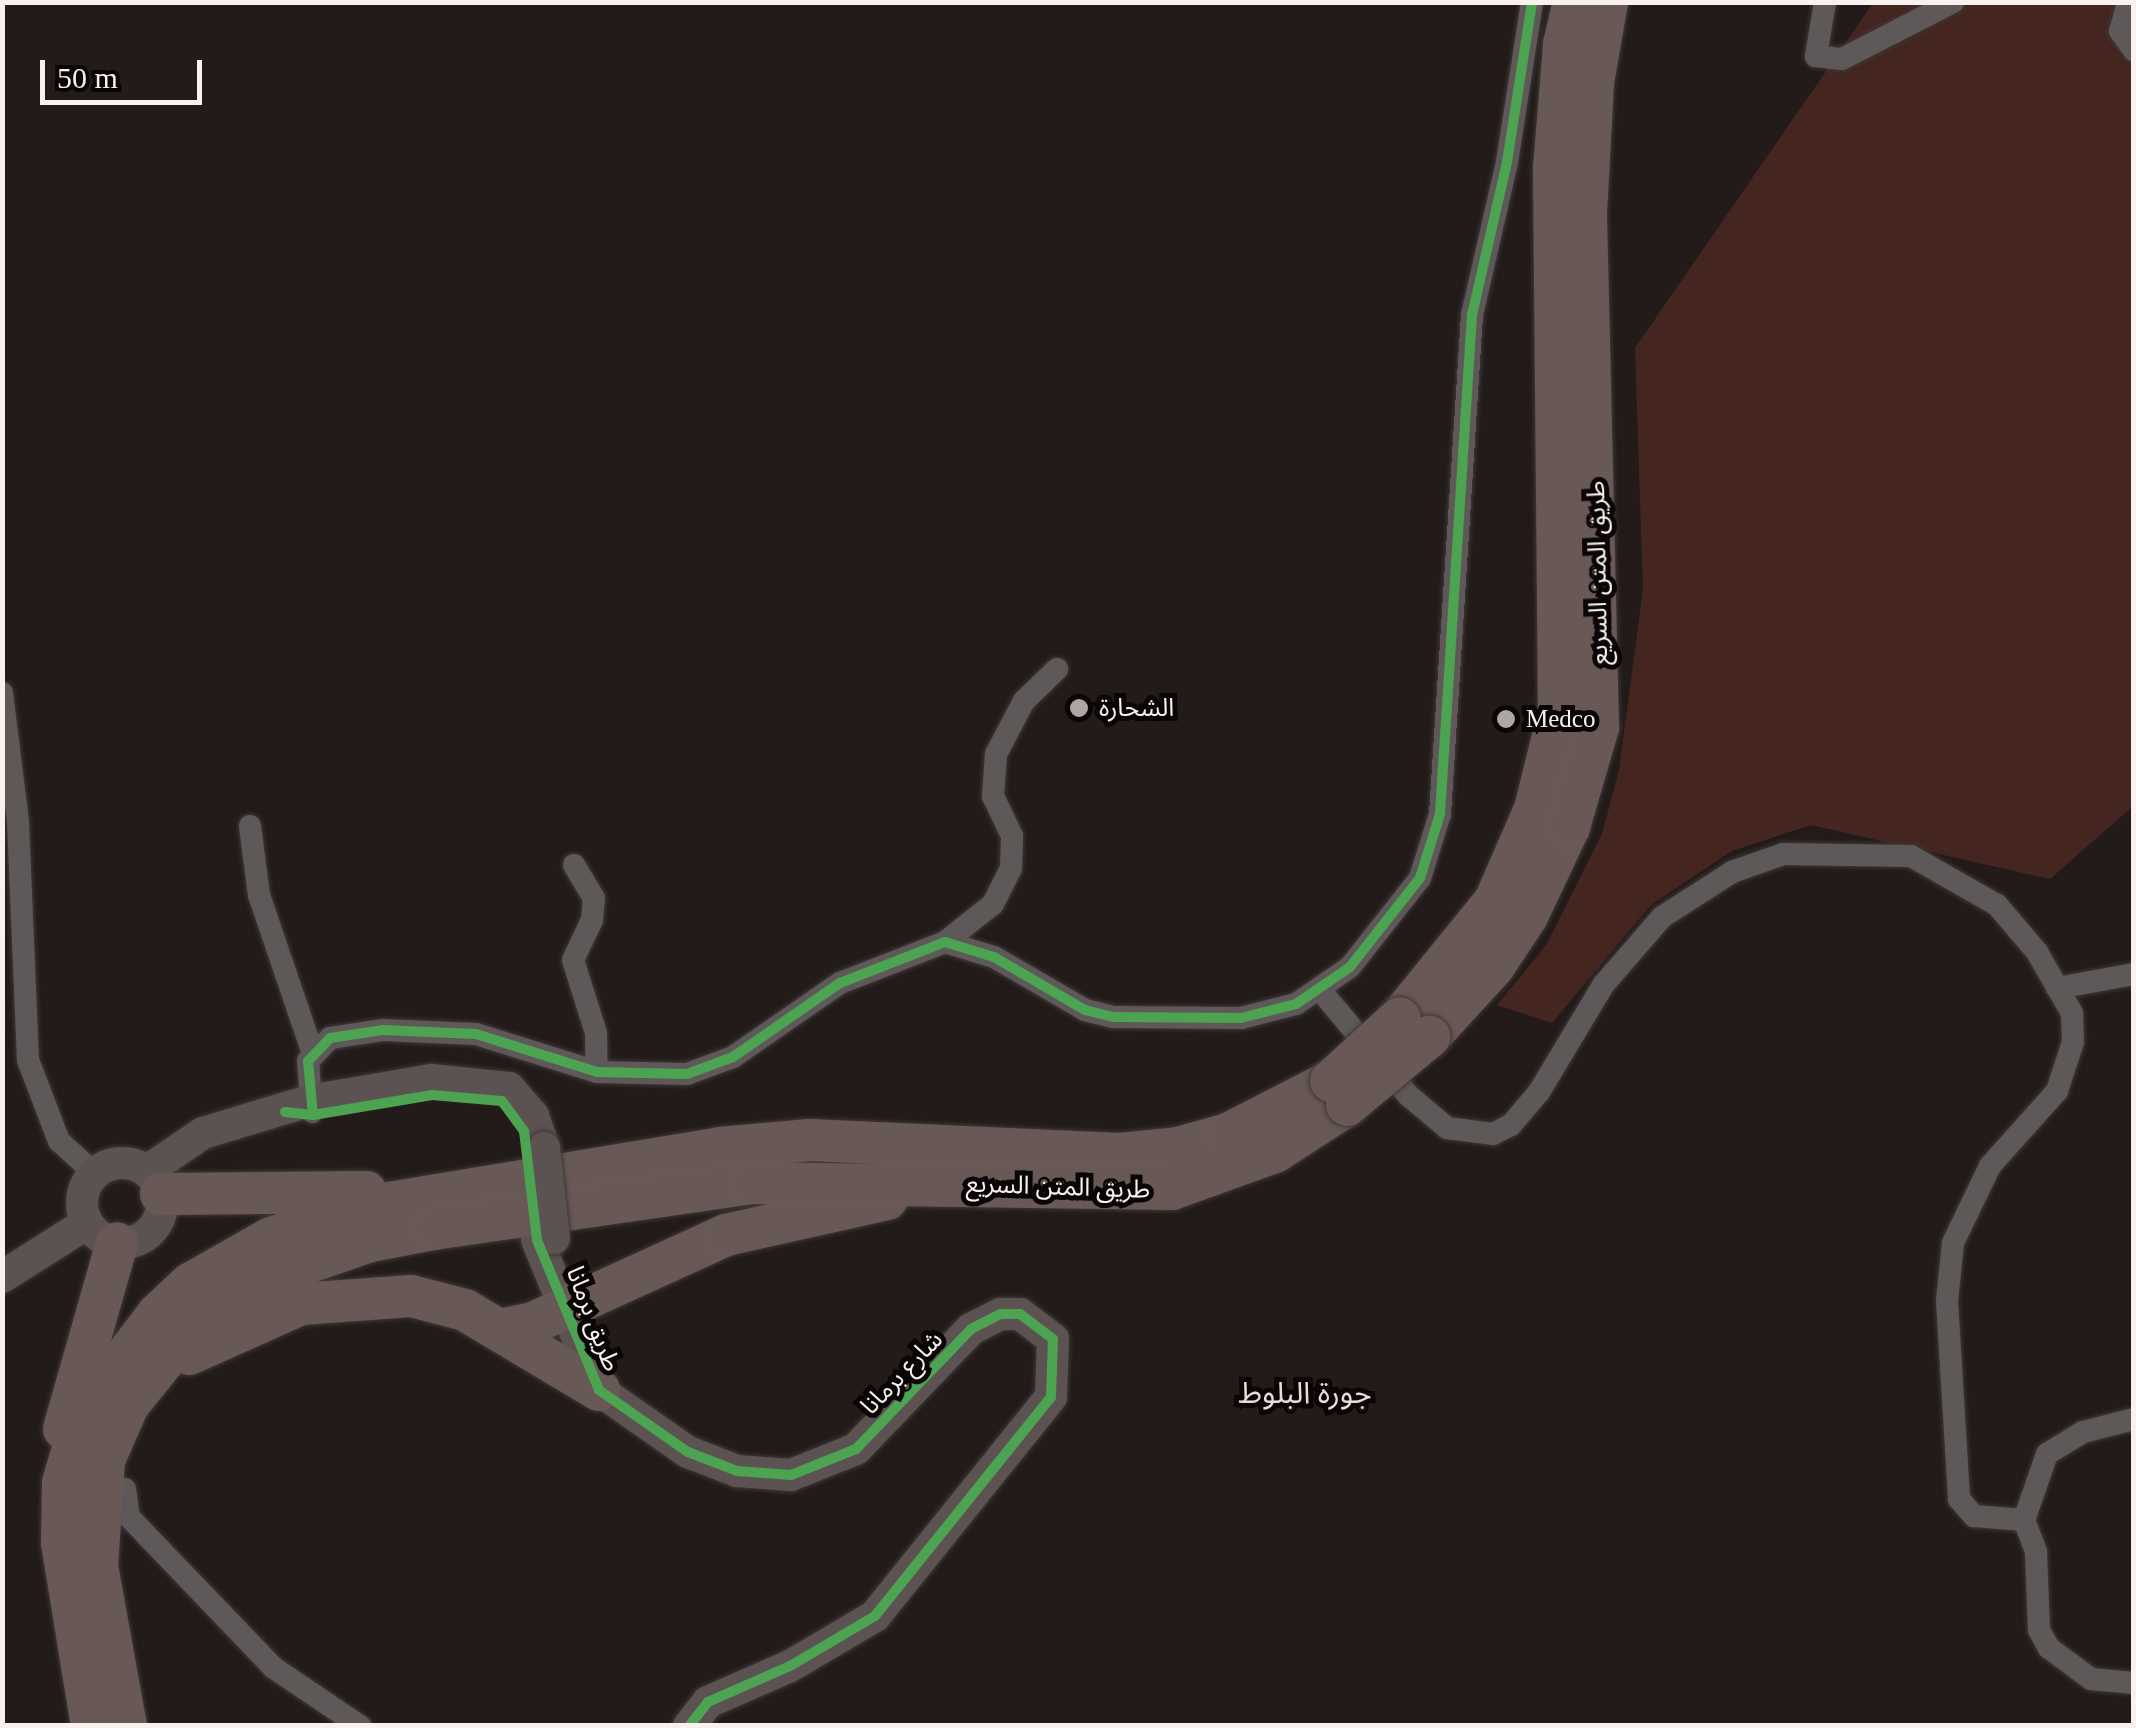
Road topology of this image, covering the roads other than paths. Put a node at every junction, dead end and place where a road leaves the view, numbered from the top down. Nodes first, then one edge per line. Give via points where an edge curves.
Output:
1 (1532, 2) edge
2 (1574, 2) edge
3 (1607, 2) edge
4 (1825, 2) edge
5 (1952, 2) edge
6 (2128, 2) edge
7 (2134, 50) edge
8 (1058, 670) dead end
9 (2, 692) edge
10 (250, 826) dead end
11 (574, 866) dead end
12 (944, 942) junction
13 (2134, 974) edge
14 (2058, 988) junction
15 (1321, 991) junction
16 (1414, 1028) junction
17 (312, 1052) junction
18 (597, 1072) junction
19 (1339, 1093) junction
20 (302, 1109) junction
21 (94, 1173) junction
22 (154, 1182) junction
23 (940, 1183) junction
24 (416, 1198) junction
25 (102, 1233) junction
26 (2, 1277) edge
27 (564, 1309) junction
28 (500, 1330) junction
29 (148, 1375) junction
30 (600, 1390) junction
31 (2134, 1419) edge
32 (63, 1482) junction
33 (125, 1489) dead end
34 (2024, 1520) junction
35 (2134, 1683) edge
36 (92, 1726) edge
37 (126, 1726) edge
38 (360, 1726) edge
39 (690, 1726) edge

1 - 15 street via 1468,349 1440,814 1420,878 1394,919
2 - 16 highway, طريق المتن السريع via 1554,169 1559,712 1535,809 1495,901
3 - 16 highway, طريق المتن السريع via 1593,83 1586,213 1598,727 1569,828 1527,916 1494,966
4 - 5 street via 1816,56 1842,60
6 - 7 street via 2120,31
8 - 12 street via 1024,701 996,754 993,796 1012,836 1011,868 993,904
9 - 21 street via 18,822 28,1060 58,1141
10 - 17 street via 259,895
11 - 18 street via 594,898 592,920 573,960 596,1033
12 - 15 street via 994,957 1085,1010 1114,1018 1241,1018
12 - 18 street via 840,983 712,1066 668,1076
13 - 14 street
14 - 15 street via 1996,905 1950,874 1910,856 1782,854 1732,872 1662,917 1604,984 1512,1125 1472,1136 1447,1128 1408,1095
14 - 34 street via 2072,1013 2066,1071 1990,1166 1953,1243 1947,1301 1960,1498 1974,1516
16 - 19 highway, طريق المتن السريع, bridge
17 - 18 street via 349,1033 434,1030 519,1044
17 - 20 street
19 - 23 highway, طريق المتن السريع via 1275,1152 1172,1189
19 - 24 highway, طريق المتن السريع via 1178,1148 1120,1154 810,1140 720,1148
20 - 22 street, طريق برمانا via 187,1139
20 - 27 street, طريق برمانا, bridge via 430,1080 490,1082 527,1105 547,1247
21 - 22 street via 116,1163
21 - 25 street via 83,1192
22 - 24 highway
22 - 25 street via 152,1230
23 - 27 highway via 726,1235
23 - 29 highway, طريق المتن السريع via 753,1184 370,1241 281,1272 220,1304
24 - 32 highway, طريق المتن السريع via 318,1218 190,1284 158,1314 97,1394
25 - 26 street
25 - 32 highway via 64,1410
27 - 28 highway
27 - 30 street, طريق برمانا
28 - 29 highway via 435,1300 350,1296 258,1319
28 - 30 highway
29 - 37 highway, طريق المتن السريع via 104,1460 95,1518 96,1566
30 - 39 street, شارع برمانا via 688,1452 737,1471 791,1475 826,1466 856,1448 972,1329 1000,1314 1020,1314 1052,1339 1051,1397 875,1616 790,1666 708,1702
31 - 34 street via 2083,1432 2048,1454
32 - 36 highway, طريق المتن السريع via 64,1587
33 - 38 street via 129,1517 262,1655 294,1685
34 - 35 street via 2036,1552 2039,1630 2049,1648 2091,1679

